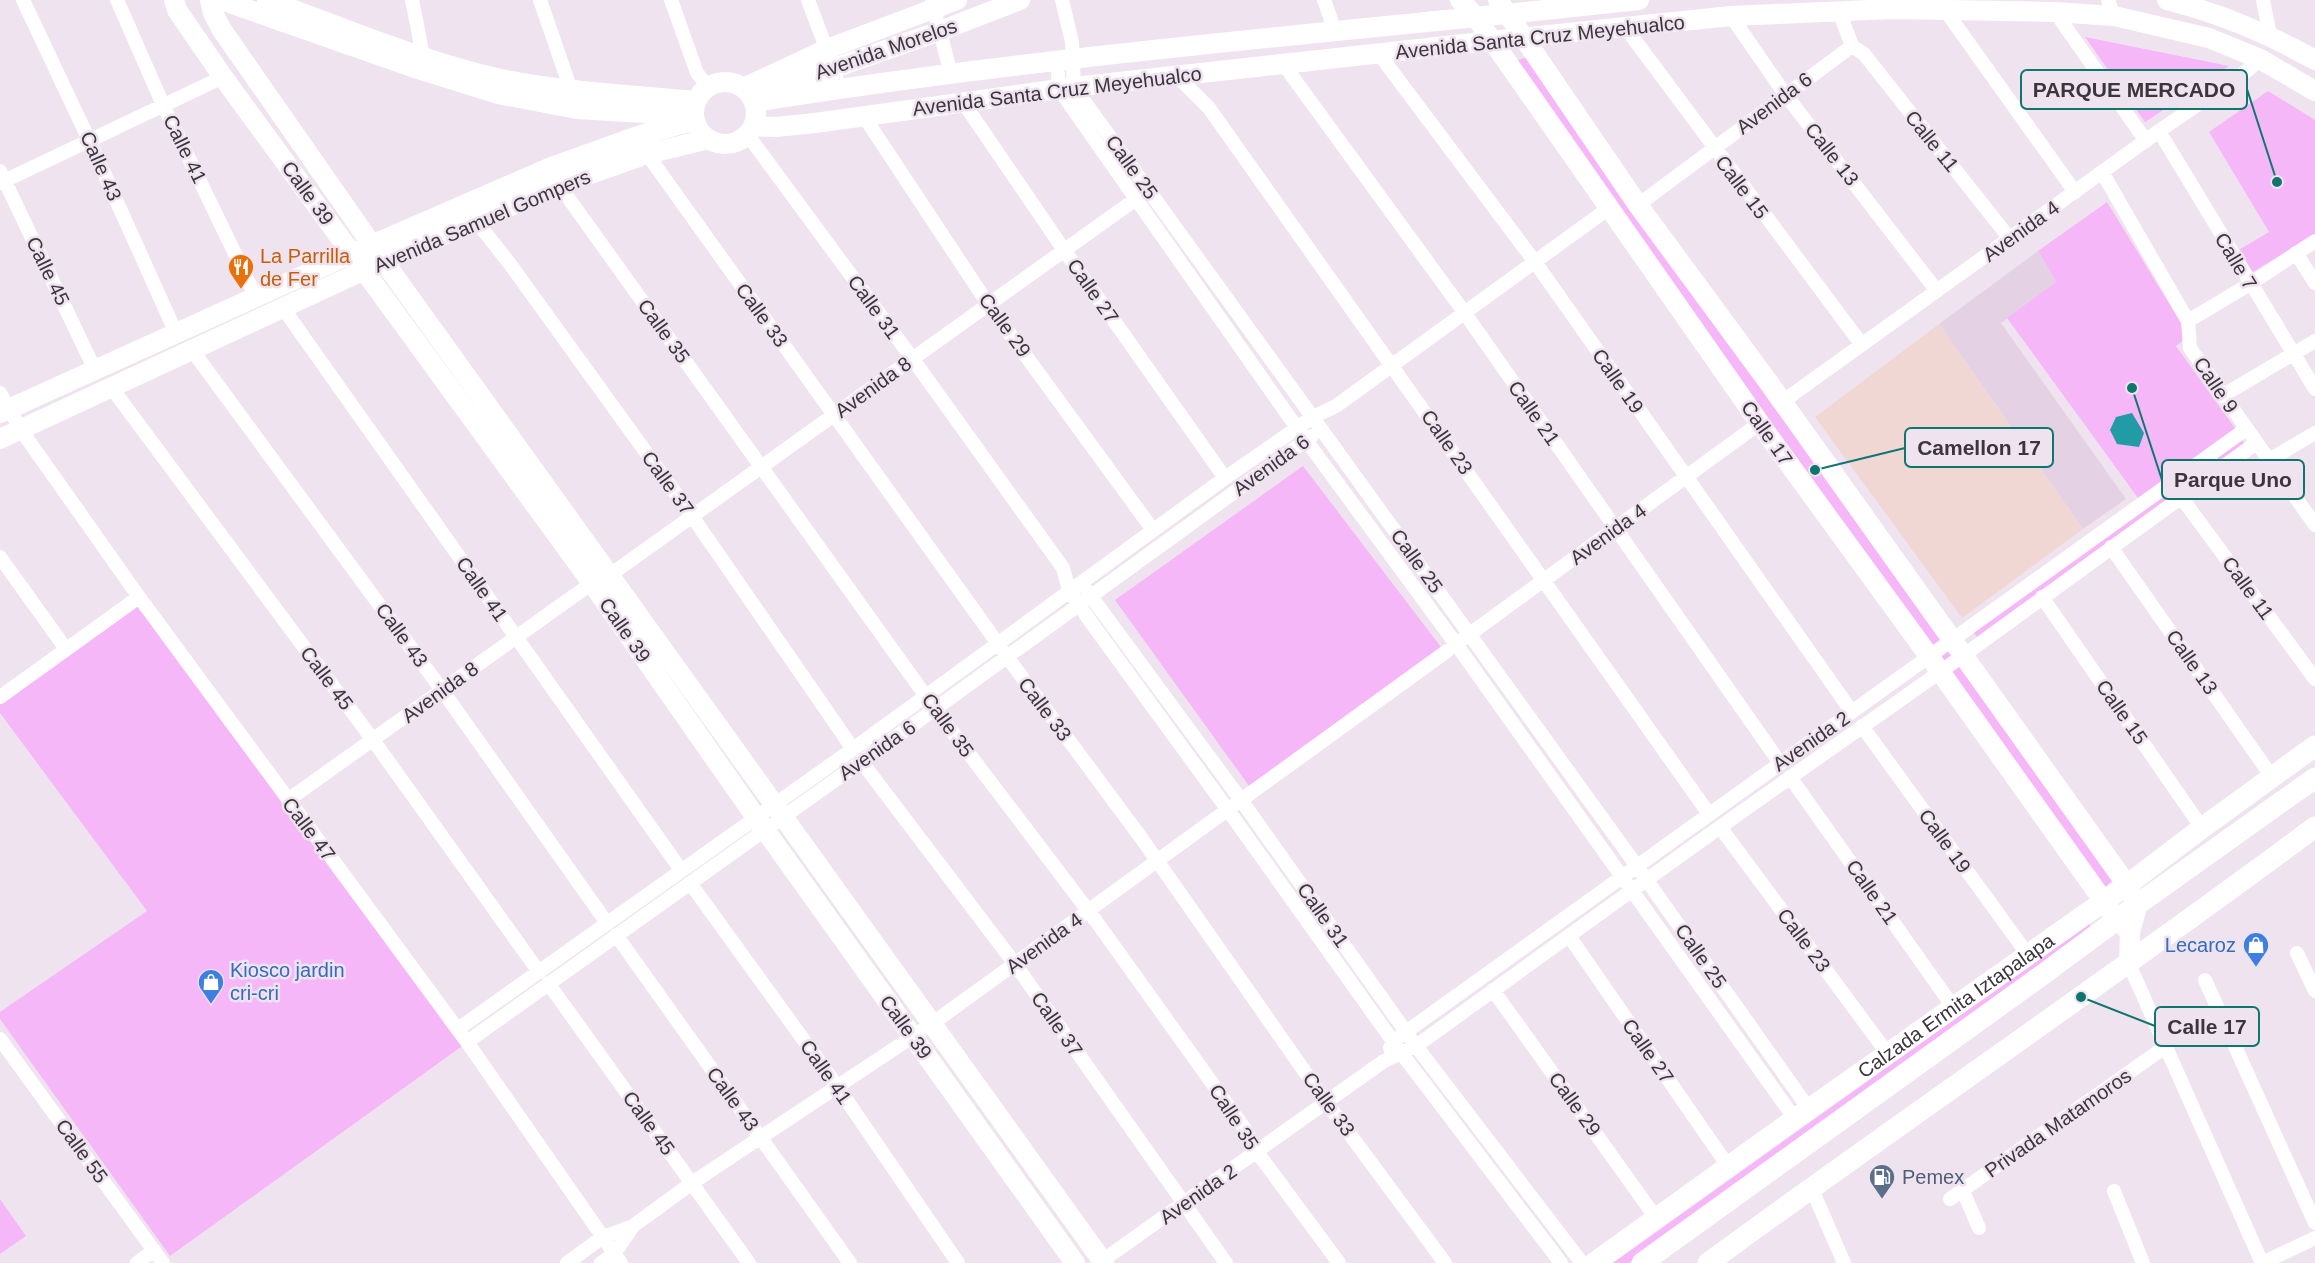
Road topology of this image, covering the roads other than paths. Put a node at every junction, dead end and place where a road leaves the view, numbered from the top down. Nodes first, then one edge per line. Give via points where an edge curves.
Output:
1 (22, 0) edge
2 (117, 0) edge
3 (174, 0) edge
4 (210, 0) edge
5 (221, 0) edge
6 (267, 0) edge
7 (412, 0) edge
8 (540, 0) edge
9 (671, 0) edge
10 (808, 0) edge
11 (957, 0) edge
12 (1020, 0) edge
13 (1062, 0) edge
14 (1324, 0) edge
15 (1461, 0) edge
16 (1639, 0) edge
17 (2167, 0) edge
18 (2263, 0) edge
19 (1583, 3) edge
20 (933, 4) edge
21 (1502, 6) edge
22 (2111, 8) edge
23 (1945, 10) junction
24 (1839, 11) junction
25 (2055, 12) junction
26 (1475, 16) junction
27 (1731, 16) junction
28 (1625, 27) junction
29 (940, 31) junction
30 (1335, 31) junction
31 (2270, 35) junction
32 (1524, 38) junction
33 (1491, 41) junction
34 (1852, 46) junction
35 (1379, 54) junction
36 (423, 56) junction
37 (830, 58) junction
38 (2260, 59) junction
39 (1065, 60) junction
40 (2315, 60) edge
41 (1284, 65) junction
42 (951, 74) junction
43 (1178, 76) junction
44 (223, 77) junction
45 (839, 88) junction
46 (1067, 88) junction
47 (571, 90) junction
48 (2315, 91) edge
49 (1785, 94) junction
50 (750, 95) junction
51 (963, 102) junction
52 (698, 106) junction
53 (164, 107) junction
54 (863, 115) junction
55 (750, 130) junction
56 (2159, 131) junction
57 (708, 139) junction
58 (89, 140) junction
59 (2146, 141) junction
60 (1714, 150) junction
61 (647, 154) junction
62 (2102, 172) junction
63 (1, 178) edge
64 (559, 185) junction
65 (2075, 192) junction
66 (1136, 199) junction
67 (1638, 205) junction
68 (1609, 208) junction
69 (476, 221) junction
70 (2010, 239) junction
71 (2315, 241) edge
72 (372, 245) junction
73 (1064, 250) junction
74 (353, 253) junction
75 (2296, 253) junction
76 (384, 261) junction
77 (1534, 262) junction
78 (364, 270) junction
79 (2315, 283) edge
80 (2250, 284) junction
81 (1937, 291) junction
82 (256, 297) junction
83 (988, 304) junction
84 (283, 308) junction
85 (1464, 312) junction
86 (2188, 321) junction
87 (176, 333) junction
88 (2315, 341) edge
89 (1862, 345) junction
90 (192, 350) junction
91 (2292, 354) junction
92 (912, 358) junction
93 (1392, 364) junction
94 (95, 370) junction
95 (111, 387) junction
96 (2315, 389) edge
97 (2222, 396) junction
98 (1782, 402) junction
99 (3, 405) edge
100 (1336, 406) junction
101 (833, 415) junction
102 (1313, 417) junction
103 (1760, 423) junction
104 (1297, 428) junction
105 (1322, 429) junction
106 (2246, 429) junction
107 (21, 430) junction
108 (2315, 433) edge
109 (0, 439) edge
110 (1306, 440) junction
111 (2256, 443) junction
112 (2269, 460) junction
113 (762, 466) junction
114 (1225, 478) junction
115 (1686, 478) junction
116 (2181, 497) junction
117 (692, 516) junction
118 (2315, 525) edge
119 (1615, 529) junction
120 (1153, 530) junction
121 (2111, 547) junction
122 (0, 557) edge
123 (1063, 568) junction
124 (601, 579) junction
125 (1544, 580) junction
126 (1081, 582) junction
127 (1069, 590) junction
128 (139, 597) junction
129 (1091, 597) junction
130 (2042, 597) junction
131 (1079, 605) junction
132 (1470, 634) junction
133 (516, 637) junction
134 (998, 642) junction
135 (1451, 647) junction
136 (1958, 647) junction
137 (66, 649) junction
138 (1007, 657) junction
139 (1935, 664) junction
140 (2315, 679) edge
141 (442, 690) junction
142 (926, 695) junction
143 (0, 697) edge
144 (935, 709) junction
145 (1852, 712) junction
146 (1862, 726) junction
147 (373, 740) junction
148 (2315, 746) edge
149 (853, 749) junction
150 (861, 761) junction
151 (1780, 763) junction
152 (1790, 777) junction
153 (2272, 777) junction
154 (2315, 778) edge
155 (288, 800) junction
156 (1241, 800) junction
157 (779, 809) junction
158 (1228, 810) junction
159 (1709, 814) junction
160 (760, 823) junction
161 (1720, 827) junction
162 (2315, 827) edge
163 (2202, 828) junction
164 (1158, 861) junction
165 (1636, 865) junction
166 (681, 870) junction
167 (1621, 876) junction
168 (1647, 880) junction
169 (690, 883) junction
170 (2127, 885) junction
171 (1632, 891) junction
172 (2104, 902) junction
173 (2138, 904) junction
174 (1088, 911) junction
175 (607, 923) junction
176 (2123, 926) junction
177 (616, 935) junction
178 (1569, 936) junction
179 (2297, 953) dead end
180 (2028, 955) junction
181 (1015, 964) junction
182 (2129, 964) junction
183 (539, 972) junction
184 (2205, 980) dead end
185 (548, 983) junction
186 (1493, 990) junction
187 (2315, 991) edge
188 (1954, 1008) junction
189 (933, 1023) junction
190 (458, 1029) junction
191 (1406, 1032) junction
192 (912, 1036) junction
193 (0, 1039) edge
194 (467, 1042) junction
195 (1393, 1042) junction
196 (1416, 1046) junction
197 (2165, 1047) junction
198 (1402, 1054) junction
199 (1888, 1054) junction
200 (1384, 1061) junction
201 (837, 1086) junction
202 (1326, 1102) junction
203 (1802, 1114) junction
204 (761, 1137) junction
205 (1257, 1152) junction
206 (1728, 1166) junction
207 (693, 1183) junction
208 (1811, 1188) junction
209 (1963, 1191) junction
210 (2114, 1191) dead end
211 (1950, 1199) dead end
212 (1183, 1205) junction
213 (1656, 1218) junction
214 (2315, 1223) edge
215 (633, 1226) junction
216 (1979, 1228) dead end
217 (603, 1237) junction
218 (2315, 1238) edge
219 (154, 1250) junction
220 (617, 1258) edge
221 (1102, 1262) edge
222 (136, 1263) edge
223 (162, 1263) edge
224 (567, 1263) edge
225 (601, 1263) edge
226 (749, 1263) edge
227 (850, 1263) edge
228 (958, 1263) edge
229 (1075, 1263) edge
230 (1226, 1263) edge
231 (1339, 1263) edge
232 (1445, 1263) edge
233 (1561, 1263) edge
234 (1582, 1263) edge
235 (1594, 1263) edge
236 (1642, 1263) edge
237 (1708, 1263) edge
238 (1844, 1263) edge
239 (2143, 1263) edge
240 (2262, 1263) edge

1 - 58 street, Calle 43
2 - 53 street, Calle 41
3 - 44 street, Calle 39
4 - 72 street, Calle 39 via 222,30
5 - 52 street via 498,94 577,109
6 - 36 street
7 - 36 street
8 - 47 street
9 - 52 street via 697,73
10 - 37 street
11 - 20 street, Avenida Morelos
12 - 29 street, Avenida Morelos
13 - 39 street via 1072,42
14 - 30 street
15 - 26 street, Calle 17
16 - 19 street, Avenida Santa Cruz Meyehualco
17 - 31 street via 2206,10
18 - 31 street
19 - 21 street, Avenida Santa Cruz Meyehualco
20 - 29 street
20 - 37 street, Avenida Morelos
21 - 26 street, Avenida Santa Cruz Meyehualco
21 - 32 street, Calle 17
22 - 25 street, Avenida Santa Cruz Meyehualco
22 - 38 street, Avenida Santa Cruz Meyehualco via 2209,38
23 - 24 street, Avenida Santa Cruz Meyehualco
23 - 25 street, Avenida Santa Cruz Meyehualco
23 - 65 street
24 - 27 street, Avenida Santa Cruz Meyehualco
24 - 34 street
25 - 59 street
26 - 30 street, Avenida Santa Cruz Meyehualco
26 - 33 street, Calle 17
27 - 28 street, Avenida Santa Cruz Meyehualco
27 - 49 street, Calle 13
28 - 32 street, Avenida Santa Cruz Meyehualco
28 - 60 street, Calle 15
29 - 37 street, Avenida Morelos
29 - 42 street
30 - 39 street, Avenida Santa Cruz Meyehualco
31 - 40 street
32 - 33 street, Avenida Santa Cruz Meyehualco
32 - 67 street, Calle 17
33 - 35 street, Avenida Santa Cruz Meyehualco
33 - 68 street, Calle 17
34 - 49 street, Avenida 6
34 - 70 street, Calle 11 via 1864,54
35 - 41 street, Avenida Santa Cruz Meyehualco
35 - 77 street, Calle 19
36 - 47 street via 500,79
37 - 45 street
37 - 50 street, Avenida Morelos
38 - 48 street, Avenida Santa Cruz Meyehualco
38 - 56 street, Avenida 4
39 - 42 street, Avenida Santa Cruz Meyehualco
39 - 46 street
41 - 43 street, Avenida Santa Cruz Meyehualco
41 - 85 street, Calle 21
42 - 45 street, Avenida Santa Cruz Meyehualco
43 - 46 street, Avenida Santa Cruz Meyehualco
43 - 93 street, Calle 23 via 1209,108
44 - 53 street
44 - 74 street, Calle 39
45 - 50 street, Avenida Santa Cruz Meyehualco
46 - 51 street, Avenida Santa Cruz Meyehualco
46 - 66 street, Calle 25
46 - 102 street, Calle 25
47 - 52 street
49 - 60 street, Avenida 6
49 - 81 street, Calle 13
50 - 52 street via 732,82 719,82
50 - 55 street via 756,110
51 - 54 street, Avenida Santa Cruz Meyehualco
51 - 73 street, Calle 27
52 - 57 street via 699,130
52 - 72 street, Avenida Samuel Gompers via 638,136 549,168
53 - 58 street
53 - 82 street, Calle 41
54 - 55 street, Avenida Santa Cruz Meyehualco
54 - 83 street, Calle 29
55 - 57 street via 735,142
55 - 92 street, Calle 31
56 - 59 street, Avenida 4
56 - 80 street, Calle 7
57 - 61 street, Avenida Samuel Gompers
58 - 63 street
58 - 87 street, Calle 43
59 - 62 street, Avenida 4
60 - 67 street, Avenida 6
60 - 89 street, Calle 15
61 - 64 street, Avenida Samuel Gompers
61 - 101 street, Calle 33
62 - 65 street, Avenida 4
62 - 86 street, Calle 9
63 - 94 street, Calle 45
64 - 69 street, Avenida Samuel Gompers
64 - 113 street, Calle 35
65 - 70 street, Avenida 4
66 - 73 street, Avenida 8
66 - 104 street, Calle 25
67 - 98 street, Calle 17
68 - 77 street, Avenida 6
68 - 103 street, Calle 17
69 - 76 street, Avenida Samuel Gompers
69 - 117 street, Calle 37
70 - 81 street, Avenida 4
71 - 75 street
72 - 74 street, Avenida Samuel Gompers
72 - 76 street, Calle 39
73 - 83 street, Avenida 8
73 - 114 street, Calle 27
74 - 78 street, Calle 39
74 - 82 street, Avenida Samuel Gompers
75 - 79 street
75 - 80 street
76 - 78 street, Avenida Samuel Gompers
76 - 124 street, Calle 39
77 - 85 street, Avenida 6
77 - 115 street, Calle 19
78 - 84 street, Avenida Samuel Gompers
78 - 124 street, Calle 39
80 - 86 street
80 - 91 street, Calle 7
81 - 89 street, Avenida 4
82 - 87 street, Avenida Samuel Gompers
83 - 92 street, Avenida 8
83 - 120 street, Calle 29
84 - 90 street, Avenida Samuel Gompers
84 - 133 street, Calle 41
85 - 93 street, Avenida 6
85 - 119 street, Calle 21
86 - 97 street, Calle 9 via 2190,348
87 - 94 street, Avenida Samuel Gompers
88 - 91 street
89 - 98 street, Avenida 4
90 - 95 street, Avenida Samuel Gompers
90 - 141 street, Calle 43
91 - 96 street, Calle 7
91 - 97 street
92 - 101 street, Avenida 8
92 - 123 street, Calle 31
93 - 100 street, Avenida 6
93 - 125 street, Calle 23
94 - 99 street, Avenida Samuel Gompers
95 - 107 street, Avenida Samuel Gompers
95 - 147 street, Calle 45
97 - 106 street, Calle 9
98 - 136 street, Calle 17
99 - 107 street, Calle 47
100 - 102 street, Avenida 6
100 - 105 street, Avenida 6
101 - 113 street, Avenida 8
101 - 134 street, Calle 33
102 - 104 street, Avenida 6
102 - 105 street, Calle 25
103 - 115 street, Avenida 4
103 - 139 street, Calle 17
104 - 110 street, Calle 25
104 - 114 street, Avenida 6
105 - 110 street, Avenida 6
105 - 132 street, Calle 25
106 - 111 street, Calle 9
106 - 136 street, Avenida 2
107 - 109 street, Avenida Samuel Gompers
107 - 128 street, Calle 47
108 - 112 street
110 - 129 street, Avenida 6
110 - 135 street, Calle 25
111 - 112 street, Calle 9
111 - 116 street, Avenida 2
112 - 118 street, Calle 9
113 - 117 street, Avenida 8
113 - 142 street, Calle 35
114 - 120 street, Avenida 6
115 - 119 street, Avenida 4
115 - 145 street, Calle 19
116 - 121 street, Avenida 2
116 - 140 street, Calle 11
117 - 124 street, Avenida 8
117 - 149 street, Calle 37
119 - 125 street, Avenida 4
119 - 151 street, Calle 21
120 - 126 street, Avenida 6
121 - 130 street, Avenida 2
121 - 153 street, Calle 13
122 - 137 street
123 - 126 street, Calle 31
123 - 127 street, Calle 31
124 - 133 street, Avenida 8
124 - 157 street, Calle 39
124 - 160 street, Calle 39
125 - 132 street, Avenida 4
125 - 159 street, Calle 23
126 - 127 street, Avenida 6
126 - 129 street, Calle 31
127 - 131 street, Calle 31
127 - 134 street, Avenida 6
128 - 137 street
128 - 155 street, Calle 47
129 - 131 street, Avenida 6
129 - 156 street, Calle 31
130 - 136 street, Avenida 2
130 - 163 street, Calle 15
131 - 138 street, Avenida 6
131 - 158 street, Calle 31
132 - 135 street, Avenida 4
132 - 165 street, Calle 25
133 - 141 street, Avenida 8
133 - 166 street, Calle 41
134 - 138 street, Calle 33
134 - 142 street, Avenida 6
135 - 156 street, Avenida 4
135 - 167 street, Calle 25
136 - 139 street, Avenida 2
136 - 139 street, Avenida 2
136 - 170 street, Calle 17
137 - 143 street
138 - 144 street, Avenida 6
138 - 164 street, Calle 33
139 - 145 street, Avenida 2
139 - 146 street, Avenida 2
139 - 172 street, Calle 17
141 - 147 street, Avenida 8
141 - 175 street, Calle 43
142 - 144 street, Calle 35
142 - 149 street, Avenida 6
144 - 150 street, Avenida 6
144 - 174 street, Calle 35
145 - 151 street, Avenida 2
146 - 152 street, Avenida 2
146 - 180 street, Calle 19
147 - 155 street, Avenida 8
147 - 183 street, Calle 45
148 - 153 main road, Calzada Ermita Iztapalapa
149 - 157 street, Avenida 6
150 - 157 street, Avenida 6
150 - 181 street, Calle 37
151 - 159 street, Avenida 2
152 - 161 street, Avenida 2
152 - 188 street, Calle 21
153 - 163 main road, Calzada Ermita Iztapalapa
154 - 173 main road, Calzada Ermita Iztapalapa
155 - 190 street, Calle 47
156 - 158 street, Avenida 4
156 - 191 street, Calle 31
157 - 160 street, Avenida 6
157 - 189 street, Calle 39
158 - 164 street, Avenida 4
158 - 195 street, Calle 31
159 - 165 street, Avenida 2
160 - 166 street, Avenida 6
160 - 169 street, Avenida 6
160 - 192 street, Calle 39
161 - 168 street, Avenida 2
161 - 199 street, Calle 23
162 - 182 main road
163 - 170 main road, Calzada Ermita Iztapalapa
164 - 174 street, Avenida 4
164 - 202 street, Calle 33
165 - 167 street, Avenida 2
165 - 168 street, Calle 25
166 - 175 street, Avenida 6
167 - 171 street, Calle 25
167 - 191 street, Avenida 2
168 - 171 street, Avenida 2
168 - 203 street, Calle 25
169 - 177 street, Avenida 6
169 - 201 street, Calle 41
170 - 172 main road, Calzada Ermita Iztapalapa
170 - 173 street, Calle 17
171 - 178 street, Avenida 2
171 - 203 street, Calle 25
172 - 176 street, Calle 17
172 - 180 main road, Calzada Ermita Iztapalapa
173 - 176 main road, Calzada Ermita Iztapalapa
174 - 181 street, Avenida 4
174 - 205 street, Calle 35 via 1245,1129
175 - 183 street, Avenida 6
176 - 182 street
176 - 236 main road, Calzada Ermita Iztapalapa
177 - 185 street, Avenida 6
177 - 204 street, Calle 43
178 - 186 street, Avenida 2
178 - 206 street, Calle 27
179 - 187 street
180 - 188 main road, Calzada Ermita Iztapalapa
181 - 189 street, Avenida 4
181 - 212 street, Calle 37
182 - 197 street
182 - 208 main road
183 - 190 street, Avenida 6
184 - 214 street
185 - 194 street, Avenida 6
185 - 207 street, Calle 45
186 - 196 street, Avenida 2
186 - 213 street, Calle 29
188 - 199 main road, Calzada Ermita Iztapalapa
189 - 192 street, Avenida 4
189 - 221 street, Calle 39
190 - 194 street, Calle 47
191 - 195 street, Avenida 2
191 - 196 street, Calle 31
192 - 201 street, Avenida 4
192 - 229 street, Calle 39
193 - 219 street, Calle 55
194 - 217 street, Calle 47
195 - 198 street, Calle 31
195 - 200 street, Avenida 2
196 - 198 street, Avenida 2
196 - 234 street, Calle 31
197 - 209 street, Privada Matamoros
197 - 240 street
198 - 200 street, Avenida 2
198 - 233 street, Calle 31
199 - 203 main road, Calzada Ermita Iztapalapa
200 - 202 street, Avenida 2
201 - 204 street, Avenida 4
201 - 228 street, Calle 41
202 - 205 street, Avenida 2
202 - 232 street, Calle 33
203 - 206 main road, Calzada Ermita Iztapalapa
204 - 207 street, Avenida 4
204 - 227 street, Calle 43
205 - 212 street, Avenida 2
205 - 231 street, Calle 35
206 - 213 main road, Calzada Ermita Iztapalapa
207 - 215 street, Avenida 4
207 - 226 street, Calle 45
208 - 237 main road
208 - 238 street
209 - 211 street, Privada Matamoros
209 - 216 street
210 - 239 street
212 - 221 street, Avenida 2
212 - 230 street, Calle 37
213 - 235 main road, Calzada Ermita Iztapalapa
215 - 217 street, Avenida 4
215 - 220 street, Avenida 4
217 - 220 street, Calle 47
217 - 224 street, Avenida 4
218 - 240 street
219 - 222 street
219 - 223 street, Calle 55
220 - 225 street, Avenida 4

